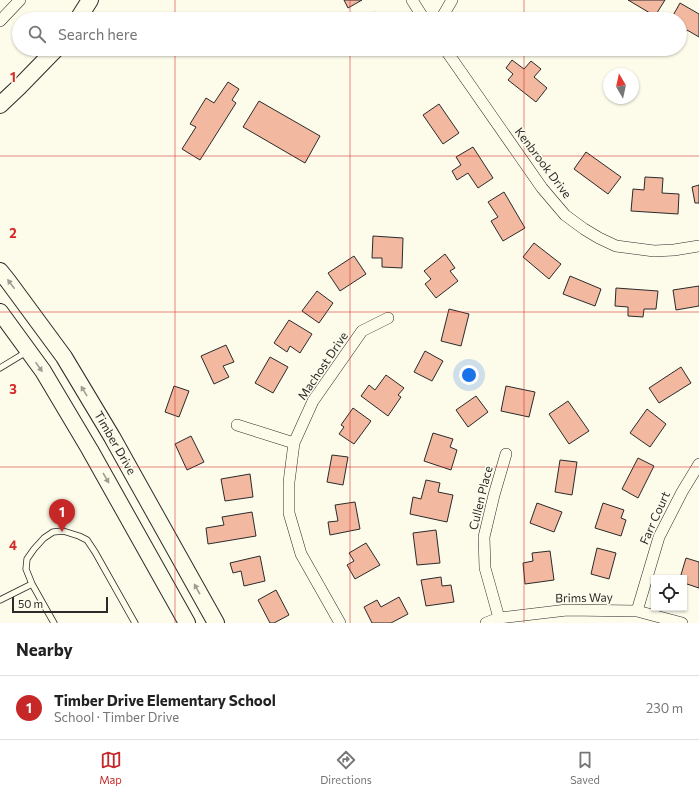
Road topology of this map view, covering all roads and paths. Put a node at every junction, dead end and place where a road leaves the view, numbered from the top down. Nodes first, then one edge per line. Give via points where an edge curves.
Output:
1 (20, 0) edge
2 (90, 0) edge
3 (412, 0) edge
4 (452, 0) edge
5 (82, 12) edge
6 (420, 12) edge
7 (444, 12) edge
8 (0, 21) edge
9 (49, 56) edge
10 (450, 56) edge
11 (0, 105) edge
12 (699, 246) edge
13 (0, 271) edge
14 (0, 312) edge
15 (388, 318) dead end
16 (28, 351) junction
17 (0, 368) edge
18 (237, 425) dead end
19 (294, 443) junction
20 (506, 454) dead end
21 (699, 464) edge
22 (32, 584) junction
23 (0, 600) edge
24 (637, 611) junction
25 (499, 618) junction
26 (54, 623) edge
27 (135, 623) edge
28 (187, 623) edge
29 (216, 623) edge
30 (340, 623) edge
31 (486, 623) edge
32 (682, 623) edge

1 - 8 street
2 - 5 main road
3 - 6 street
4 - 7 street
9 - 11 main road
10 - 12 street, Kenbrook Drive via 542,188 565,215 584,229 616,246 654,251
29 -> 13 main road, Timber Drive via 64,357
14 - 16 main road, Timber Drive
15 - 19 street, Machost Drive via 362,331 313,401
16 - 17 lane
16 -> 28 main road, Timber Drive via 43,371 90,450
18 - 19 street
19 - 30 street, Machost Drive via 289,482 289,513 301,554
20 - 25 street, Cullen Place via 484,537 485,568
21 - 24 street, Farr Court via 658,537
22 - 23 lane
22 - 26 lane
22 - 27 lane via 26,570 27,559 44,538 53,532 63,531 79,536 87,540 95,552
24 - 25 street, Brims Way via 567,610
24 - 32 street, Brims Way
25 - 31 street, Brims Way

